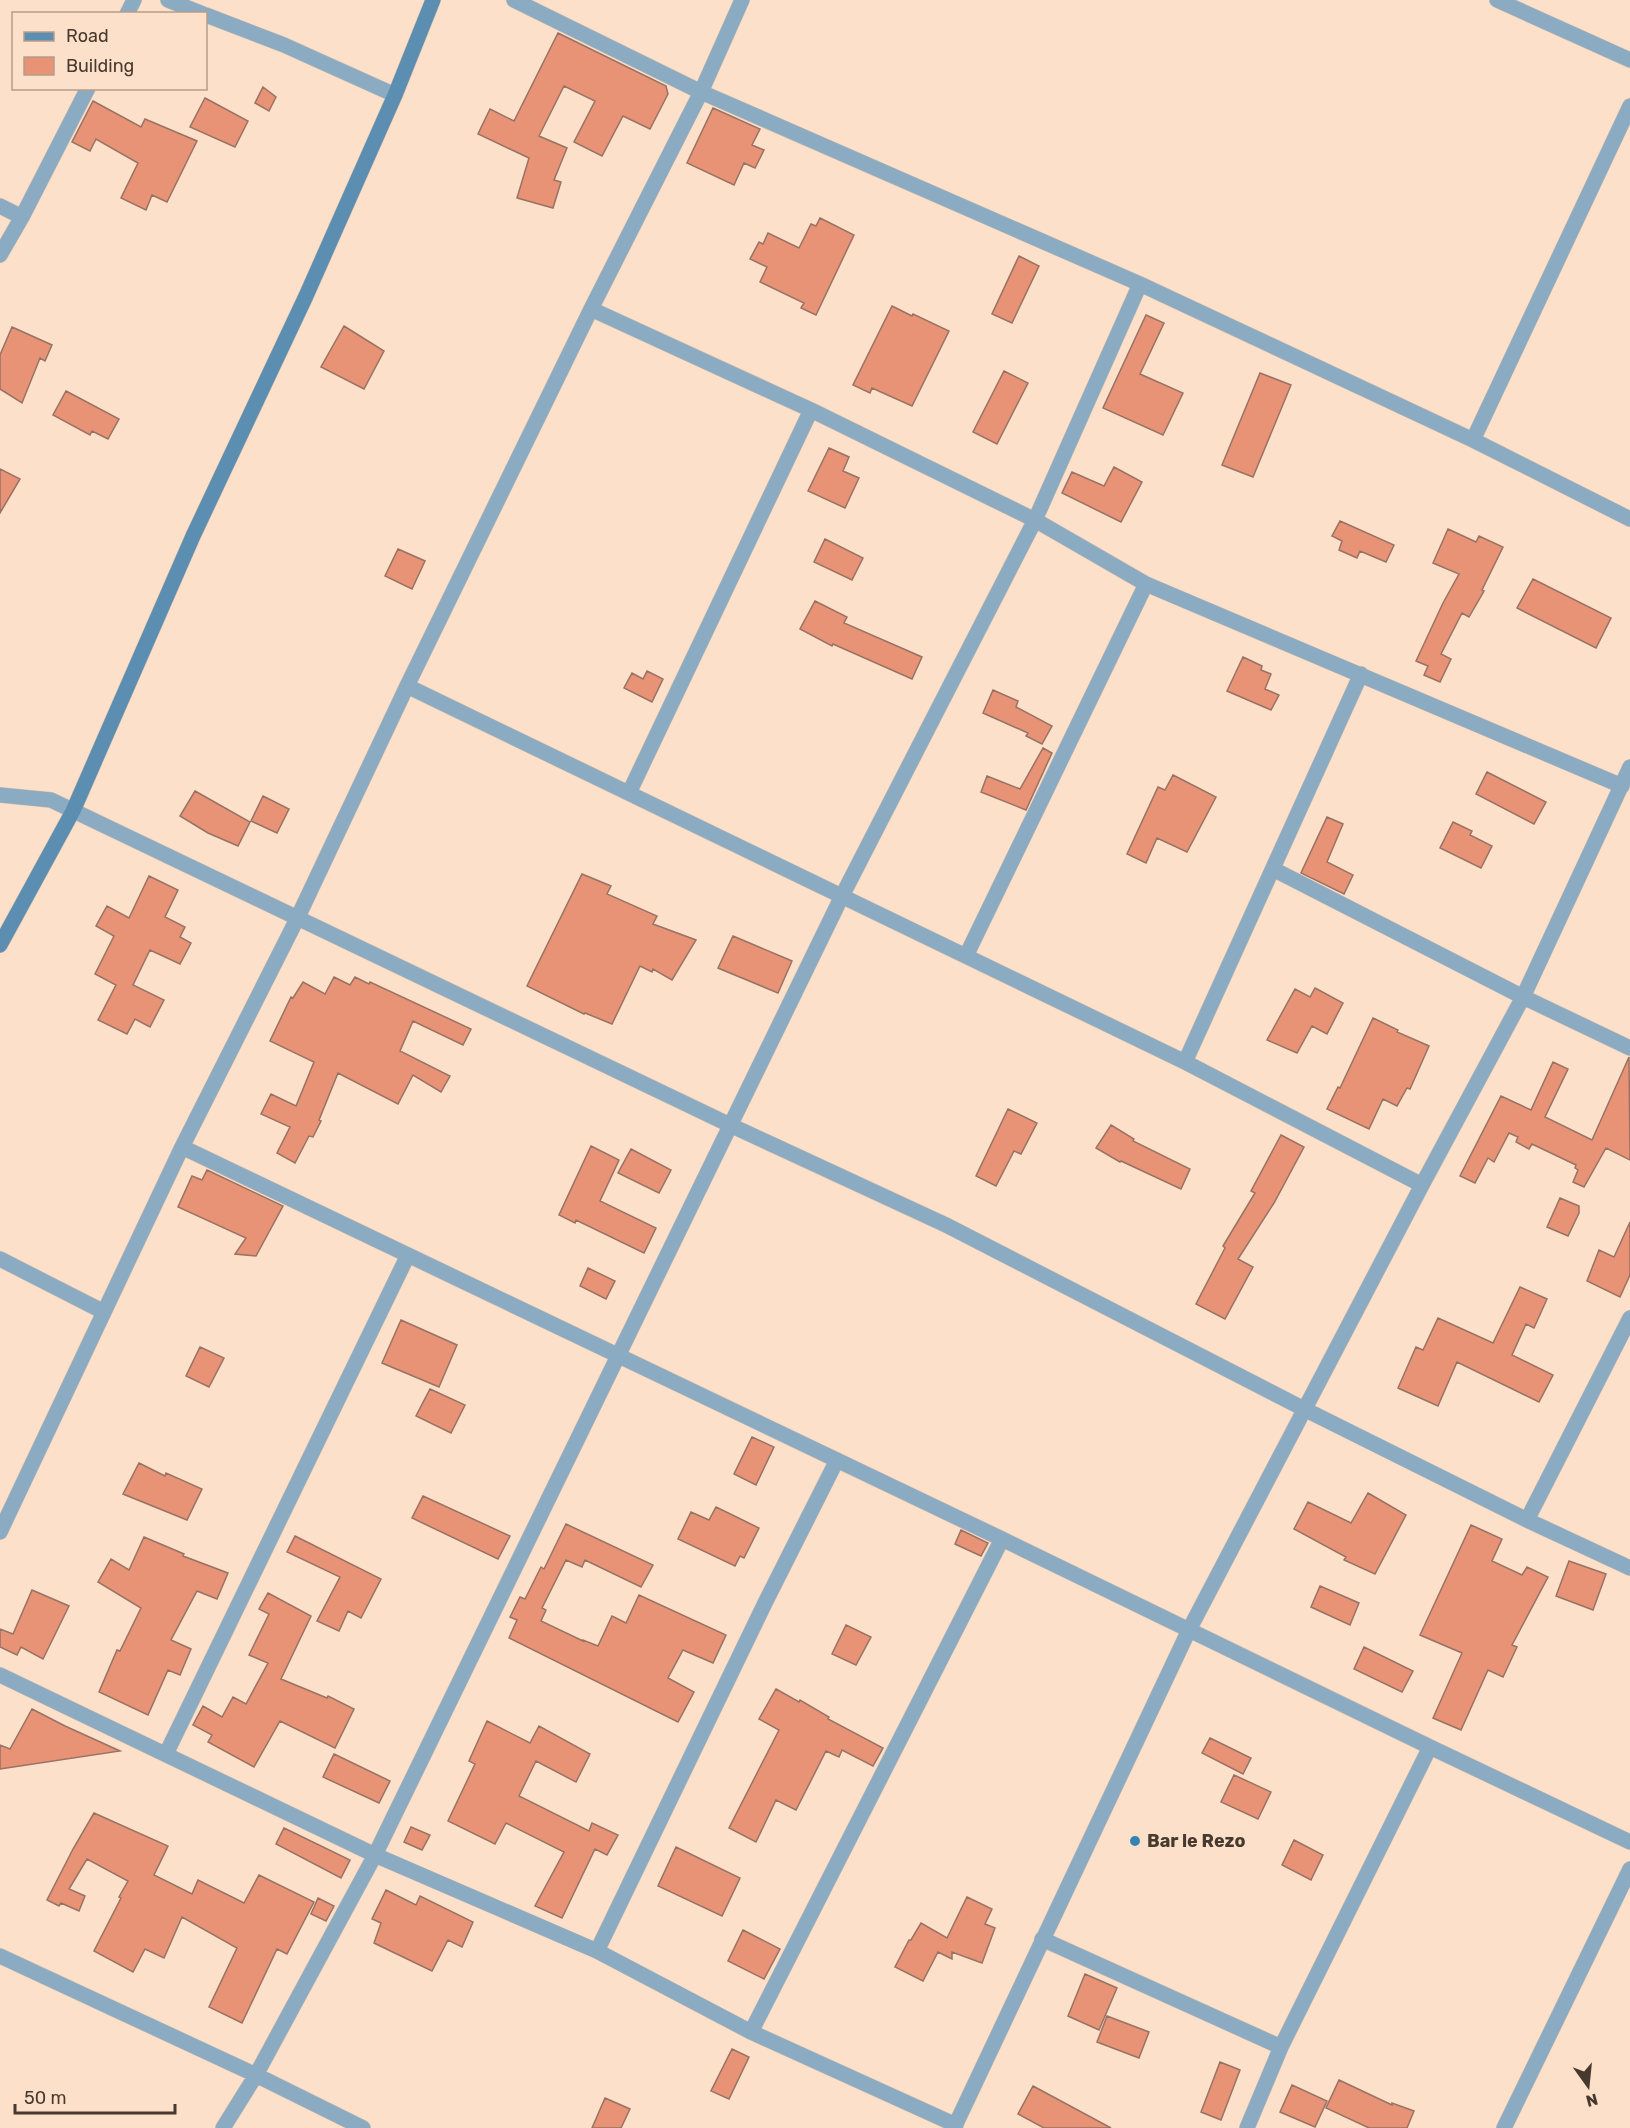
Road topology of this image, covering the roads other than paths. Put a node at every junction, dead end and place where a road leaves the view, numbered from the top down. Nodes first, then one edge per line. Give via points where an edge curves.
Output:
1 (168, 0) edge
2 (433, 0) edge
3 (514, 0) edge
4 (742, 0) edge
5 (1497, 0) edge
6 (199, 12) edge
7 (207, 15) edge
8 (1630, 60) edge
9 (87, 90) edge
10 (701, 92) junction
11 (395, 95) junction
12 (1630, 106) edge
13 (0, 206) edge
14 (22, 217) junction
15 (0, 255) edge
16 (1140, 284) junction
17 (591, 309) junction
18 (811, 410) junction
19 (1473, 440) junction
20 (1630, 519) edge
21 (1035, 520) junction
22 (1146, 584) junction
23 (1361, 674) junction
24 (407, 686) junction
25 (1630, 767) edge
26 (1622, 786) junction
27 (629, 793) junction
28 (0, 795) edge
29 (73, 811) junction
30 (1273, 869) junction
31 (842, 896) junction
32 (297, 919) junction
33 (0, 945) edge
34 (966, 956) junction
35 (1523, 998) junction
36 (1630, 1048) edge
37 (1185, 1062) junction
38 (730, 1125) junction
39 (182, 1147) junction
40 (1422, 1185) junction
41 (408, 1255) junction
42 (0, 1259) edge
43 (104, 1312) junction
44 (1630, 1318) edge
45 (618, 1355) junction
46 (1305, 1409) junction
47 (837, 1460) junction
48 (1527, 1520) junction
49 (0, 1532) edge
50 (1002, 1539) junction
51 (1630, 1568) edge
52 (1189, 1630) junction
53 (0, 1675) edge
54 (1430, 1748) junction
55 (166, 1754) junction
56 (1630, 1842) edge
57 (375, 1855) junction
58 (1630, 1869) edge
59 (1042, 1939) junction
60 (597, 1952) junction
61 (0, 1956) edge
62 (751, 2032) junction
63 (1281, 2047) junction
64 (256, 2074) junction
65 (955, 2127) edge
66 (223, 2128) edge
67 (363, 2128) edge
68 (1247, 2128) edge
69 (1504, 2128) edge

1 - 6 street
2 - 11 street
3 - 10 street
4 - 10 street
5 - 8 street
7 - 11 street
9 - 14 street
10 - 16 street
10 - 17 street
11 - 29 street via 193,536
12 - 19 street
13 - 14 street
14 - 15 street
16 - 19 street
16 - 21 street
17 - 18 street
17 - 24 street
18 - 21 street
18 - 27 street
19 - 20 street
21 - 22 street
21 - 31 street
22 - 23 street
22 - 34 street
23 - 26 street
23 - 30 street
24 - 27 street
24 - 32 street
25 - 26 street
26 - 35 street
27 - 31 street
28 - 29 street via 51,800
29 - 32 street
29 - 33 street
30 - 35 street
30 - 37 street
31 - 34 street
31 - 38 street
32 - 38 street
32 - 39 street
34 - 37 street
35 - 36 street
35 - 40 street
37 - 40 street
38 - 45 street
38 - 46 street via 946,1225
39 - 41 street
39 - 43 street
40 - 46 street
41 - 45 street
41 - 55 street
42 - 43 street
43 - 49 street
44 - 48 street
45 - 47 street
45 - 57 street
46 - 48 street
46 - 52 street
47 - 50 street
47 - 60 street
48 - 51 street
50 - 52 street
50 - 62 street
52 - 54 street
52 - 59 street
53 - 55 street
54 - 56 street
54 - 63 street
55 - 57 street
57 - 60 street
57 - 64 street
58 - 69 street
59 - 63 street
59 - 65 street
60 - 62 street
61 - 64 street
62 - 65 street
63 - 68 street
64 - 66 street
64 - 67 street

